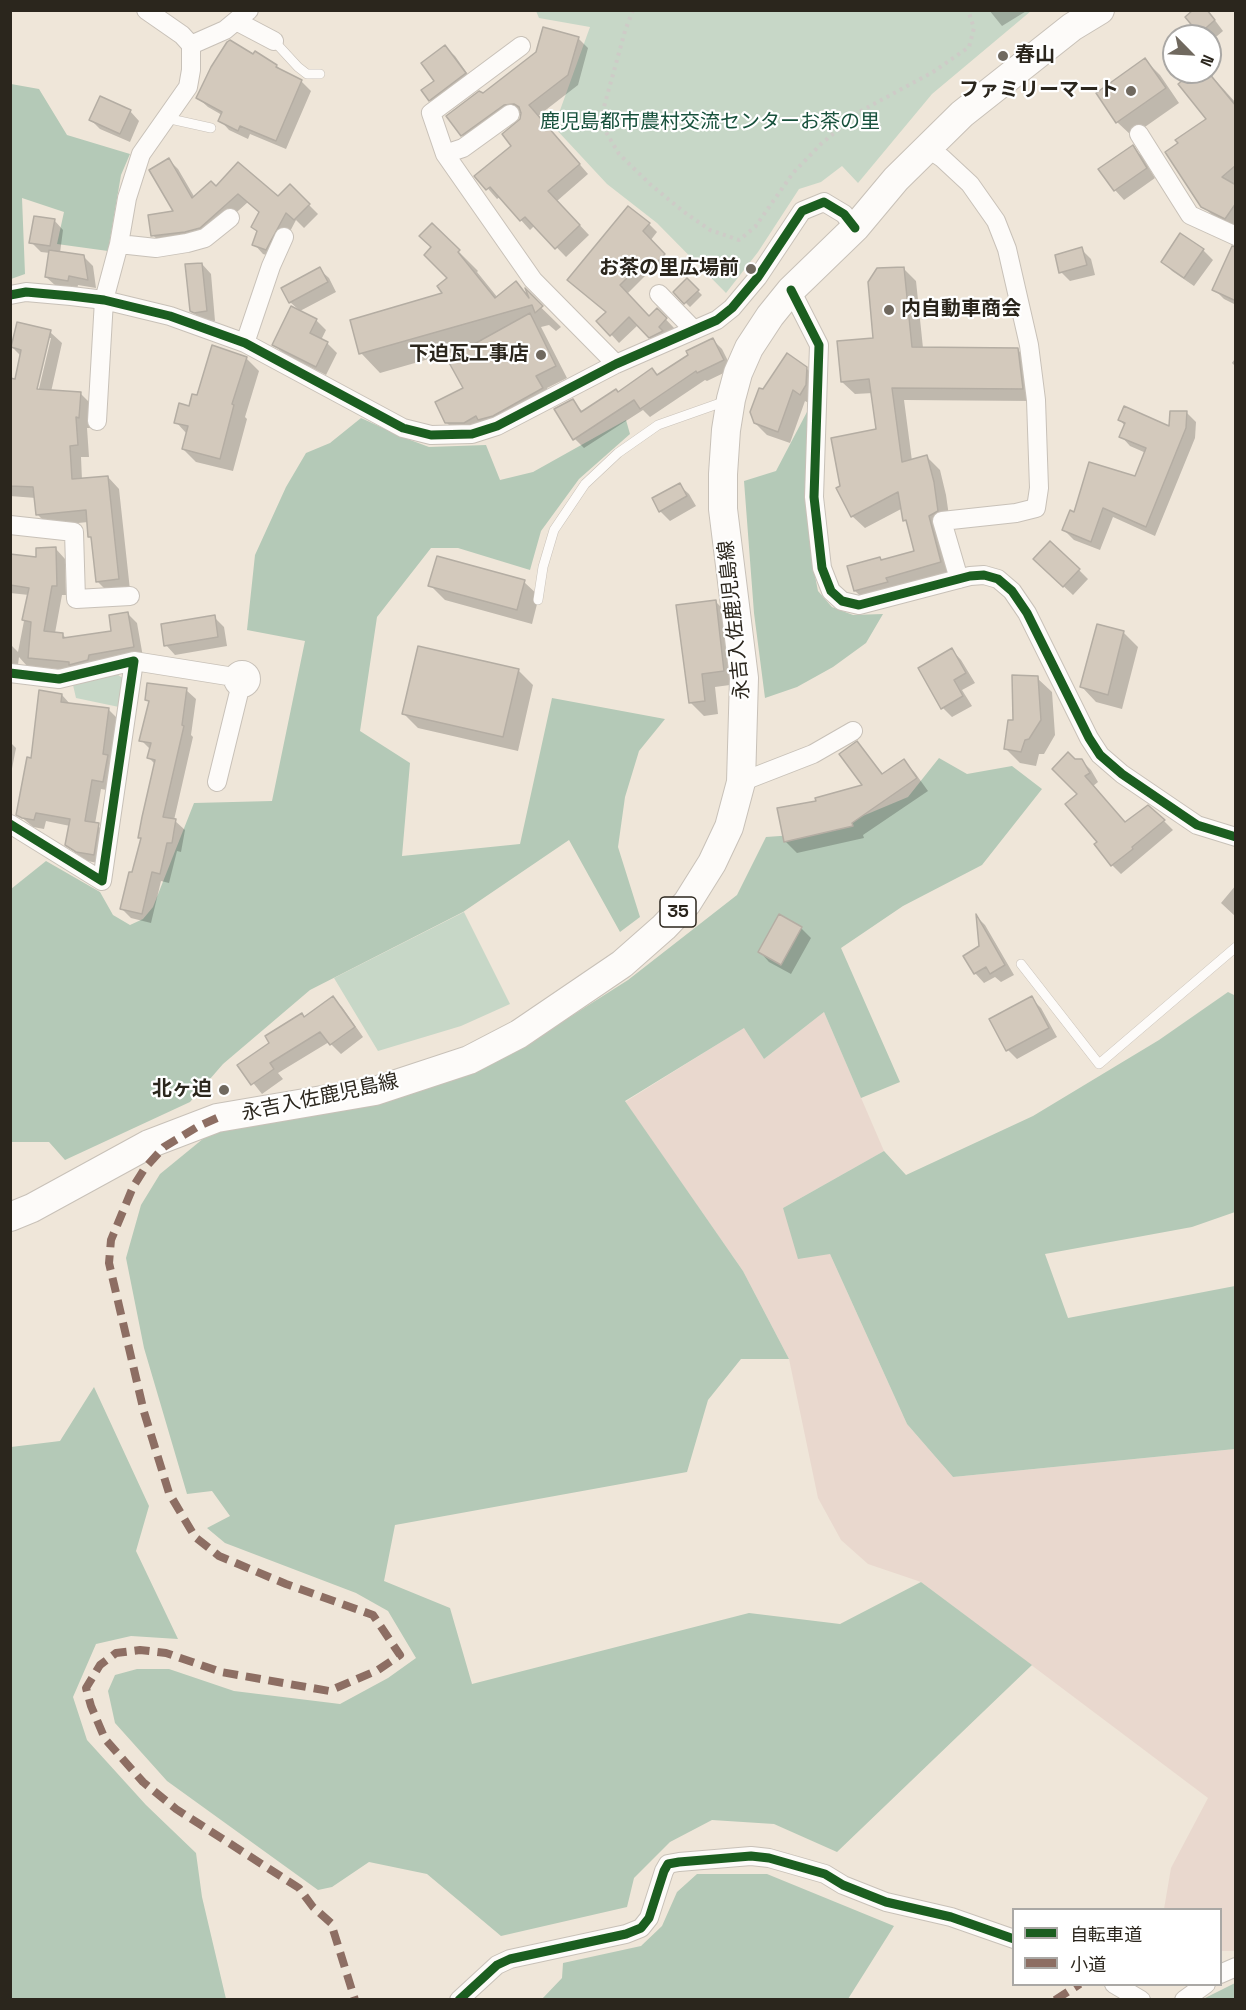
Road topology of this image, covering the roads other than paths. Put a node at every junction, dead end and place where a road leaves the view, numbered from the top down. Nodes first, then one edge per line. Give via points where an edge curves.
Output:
1 (146, 10) edge
2 (1100, 10) edge
3 (243, 16) edge
4 (274, 40) joint
5 (191, 45) junction
6 (521, 46) dead end
7 (320, 74) dead end
8 (510, 114) dead end
9 (166, 118) junction
10 (211, 128) dead end
11 (1139, 134) dead end
12 (927, 148) junction
13 (445, 153) junction
14 (230, 218) dead end
15 (855, 228) junction
16 (1236, 236) edge
17 (284, 237) dead end
18 (119, 244) junction
19 (791, 291) junction
20 (659, 294) dead end
21 (10, 295) edge
22 (104, 300) junction
23 (694, 330) junction
24 (245, 343) junction
25 (616, 364) junction
26 (731, 399) junction
27 (97, 421) dead end
28 (10, 525) edge
29 (958, 579) junction
30 (130, 596) dead end
31 (538, 600) dead end
32 (134, 661) junction
33 (10, 673) edge
34 (853, 731) dead end
35 (217, 782) dead end
36 (741, 782) junction
37 (10, 824) edge
38 (1236, 837) edge
39 (1236, 947) edge
40 (1021, 964) dead end
41 (10, 1217) edge
42 (1012, 1939) edge
43 (1236, 1967) edge
44 (1222, 1974) edge
45 (1116, 1986) edge
46 (1203, 1986) edge
47 (459, 2000) edge
48 (1141, 2000) edge
49 (1184, 2000) edge

1 - 5 street
2 - 12 main road, 永吉入佐鹿児島線 / 35 via 1049,44 962,114
3 - 4 street
3 - 5 street via 225,30
4 - 7 lane via 307,74
5 - 9 street via 188,87
6 - 13 street via 431,113
8 - 13 street via 463,148
9 - 10 lane
9 - 18 street via 141,154 127,198
11 - 16 street via 1190,215
12 - 15 main road, 永吉入佐鹿児島線 / 35
12 - 29 street via 970,184 996,221 1007,249 1029,345 1036,400 1036,508 942,521
13 - 25 street via 533,280
14 - 18 street via 205,238 187,243 156,248
15 - 19 main road, 永吉入佐鹿児島線 / 35
15 - 23 street via 844,214 824,202 802,211 732,308
17 - 24 street
18 - 22 street
19 - 26 main road, 永吉入佐鹿児島線 / 35 via 749,348
19 - 29 street via 819,345 814,497 822,568 831,591 843,601 859,604
20 - 23 street
21 - 22 street via 26,292
22 - 24 street via 170,316
22 - 27 street
23 - 25 street
24 - 25 street via 387,421 431,435 472,434 497,426
26 - 31 lane via 658,425 618,453 585,484 554,530
26 - 36 main road, 永吉入佐鹿児島線 / 35 via 723,509 744,678
28 - 30 street via 74,532 76,599
29 - 38 street via 984,575 998,579 1012,591 1037,631 1100,755 1197,825
32 - 33 street via 58,679
32 - 35 street via 237,682
32 - 37 street via 102,881
34 - 36 street via 813,754
36 - 41 main road, 永吉入佐鹿児島線 / 35 via 712,863 687,903 622,964 519,1034 469,1060 375,1091 217,1118 149,1144
39 - 40 lane via 1099,1064
42 - 47 street via 951,1917 886,1902 825,1874 769,1858 679,1862 668,1864 663,1871 649,1918 641,1928 510,1959 497,1965
43 - 44 street
45 - 48 street
46 - 49 street

